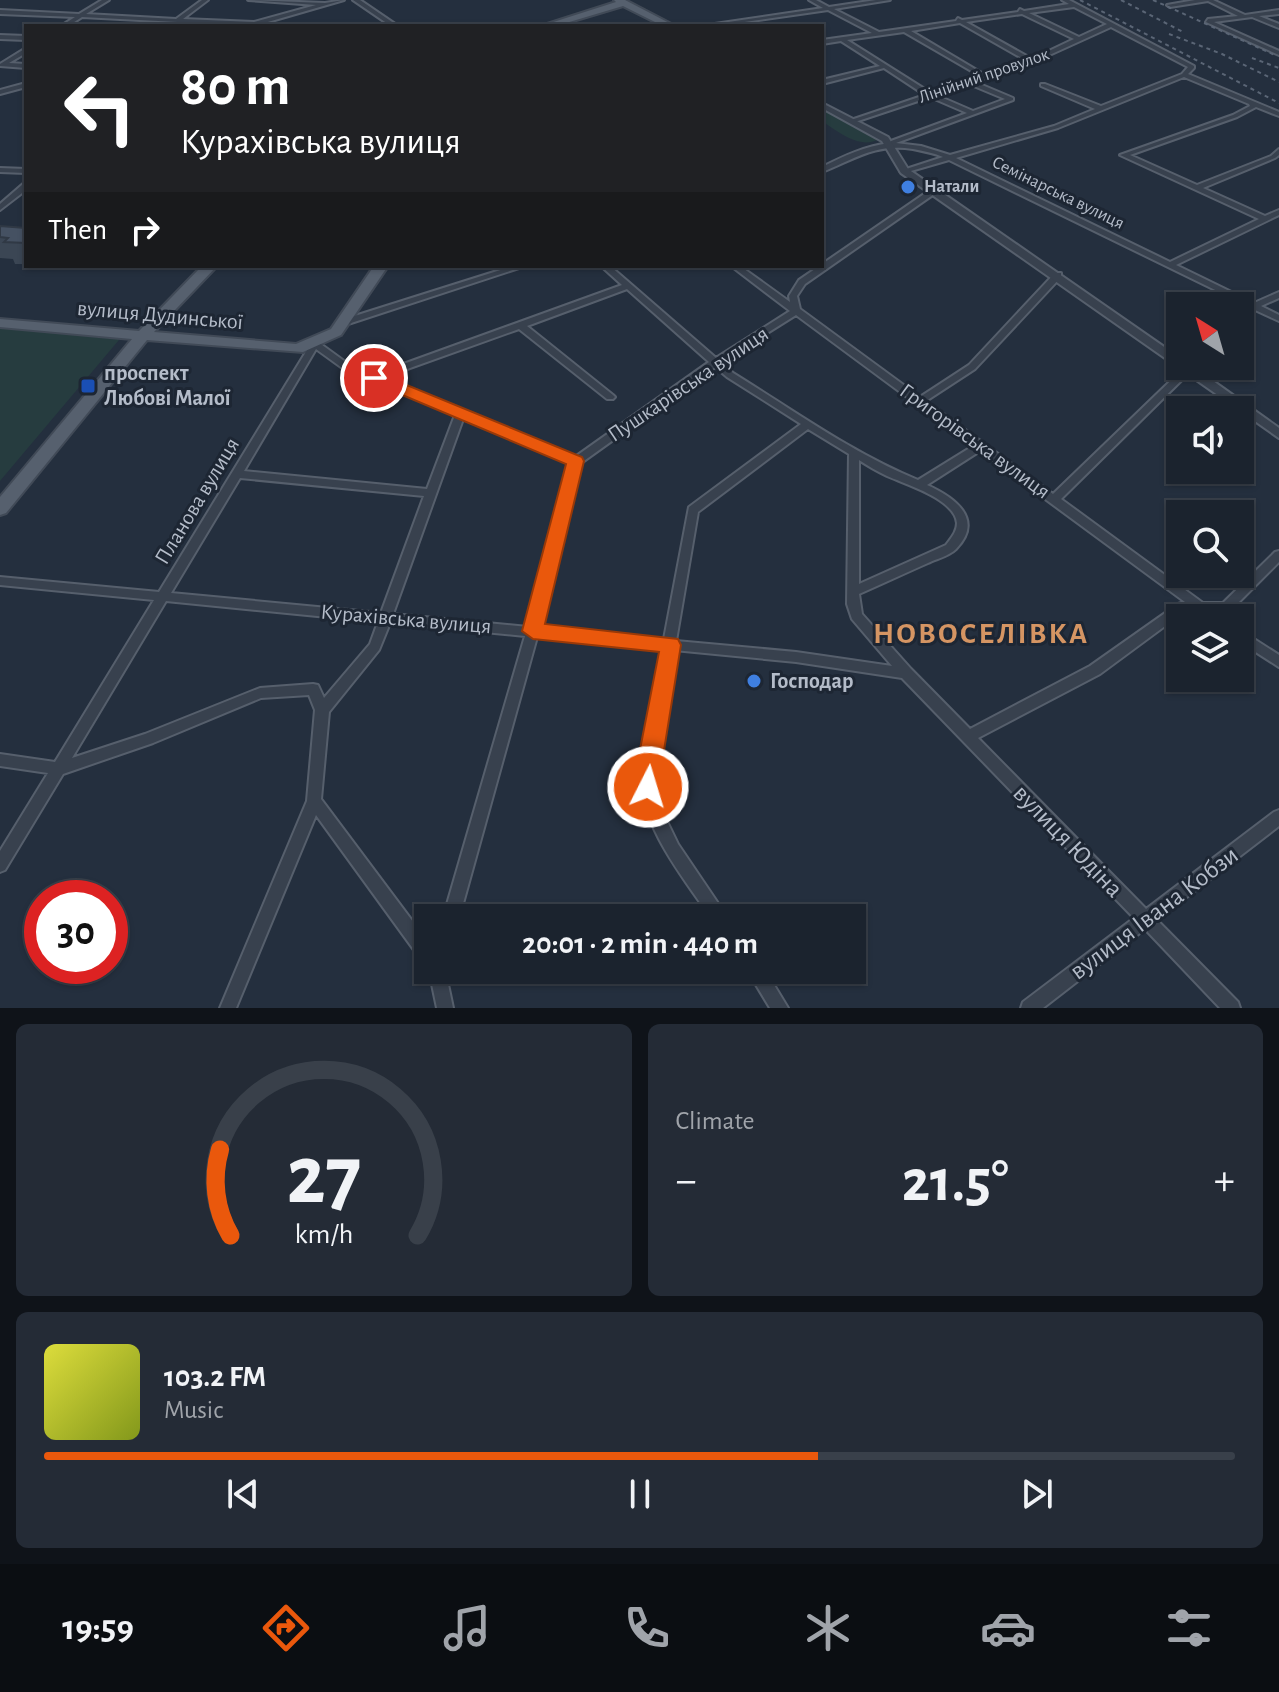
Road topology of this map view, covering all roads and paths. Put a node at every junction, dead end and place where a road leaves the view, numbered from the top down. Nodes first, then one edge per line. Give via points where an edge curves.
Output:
1 (106, 0) edge
2 (205, 0) edge
3 (251, 0) edge
4 (341, 0) edge
5 (356, 0) edge
6 (812, 0) edge
7 (887, 0) edge
8 (1065, 0) edge
9 (1208, 0) edge
10 (621, 1) edge
11 (326, 4) junction
12 (1074, 5) junction
13 (1170, 5) dead end
14 (832, 8) junction
15 (1019, 11) junction
16 (0, 12) edge
17 (1279, 12) edge
18 (81, 15) junction
19 (1253, 15) junction
20 (1243, 16) junction
21 (179, 20) junction
22 (958, 20) junction
23 (67, 24) edge
24 (392, 24) edge
25 (552, 24) edge
26 (666, 24) edge
27 (718, 24) edge
28 (1112, 24) junction
29 (1279, 26) edge
30 (904, 29) junction
31 (877, 33) junction
32 (0, 37) edge
33 (24, 38) edge
34 (842, 39) junction
35 (1080, 40) junction
36 (824, 42) edge
37 (24, 51) edge
38 (1279, 53) edge
39 (1032, 61) junction
40 (1, 64) edge
41 (24, 66) edge
42 (883, 67) junction
43 (1184, 75) junction
44 (985, 77) junction
45 (824, 82) edge
46 (969, 82) junction
47 (1043, 85) dead end
48 (24, 86) edge
49 (0, 92) edge
50 (930, 95) junction
51 (1252, 102) junction
52 (824, 106) edge
53 (1102, 109) junction
54 (973, 113) junction
55 (1279, 114) edge
56 (853, 121) junction
57 (891, 143) junction
58 (1279, 151) edge
59 (951, 158) junction
60 (824, 169) edge
61 (0, 170) edge
62 (24, 171) edge
63 (904, 171) junction
64 (1199, 187) junction
65 (24, 188) edge
66 (933, 192) junction
67 (0, 208) edge
68 (1279, 212) edge
69 (1264, 218) junction
70 (1169, 265) junction
71 (824, 267) edge
72 (208, 268) edge
73 (380, 268) edge
74 (506, 268) edge
75 (607, 268) edge
76 (738, 268) edge
77 (822, 268) edge
78 (1058, 275) junction
79 (628, 286) junction
80 (1225, 292) edge
81 (1279, 295) edge
82 (1254, 306) joint
83 (796, 311) junction
84 (1279, 318) edge
85 (345, 322) junction
86 (0, 323) edge
87 (520, 325) junction
88 (143, 335) junction
89 (315, 344) junction
90 (1166, 352) edge
91 (715, 362) junction
92 (374, 378) junction
93 (1172, 380) edge
94 (1205, 380) edge
95 (610, 397) dead end
96 (920, 401) junction
97 (460, 414) junction
98 (808, 424) junction
99 (1279, 434) edge
100 (980, 446) junction
101 (854, 453) junction
102 (576, 461) junction
103 (239, 474) junction
104 (920, 484) junction
105 (431, 493) junction
106 (1054, 499) junction
107 (0, 509) edge
108 (1279, 555) edge
109 (0, 581) edge
110 (853, 592) junction
111 (164, 597) junction
112 (1196, 604) edge
113 (1230, 604) edge
114 (384, 618) junction
115 (1166, 619) edge
116 (533, 631) junction
117 (671, 645) junction
118 (1254, 645) edge
119 (1279, 662) edge
120 (906, 673) junction
121 (322, 710) junction
122 (968, 737) junction
123 (0, 760) edge
124 (59, 769) junction
125 (314, 801) junction
126 (1279, 817) edge
127 (0, 865) edge
128 (455, 904) edge
129 (711, 904) edge
130 (1146, 921) junction
131 (414, 936) edge
132 (440, 984) edge
133 (764, 984) edge
134 (228, 1008) edge
135 (445, 1008) edge
136 (780, 1008) edge
137 (1029, 1008) edge
138 (1232, 1008) edge

1 - 18 street
2 - 21 street
3 - 11 street
4 - 11 street
5 - 24 street
6 - 14 street
7 - 14 street
8 - 12 street
9 - 13 street
9 - 20 street
10 - 25 main road
10 - 26 main road
11 - 21 street via 254,24
12 - 15 street
12 - 28 street
14 - 27 street
14 - 31 street
15 - 22 street
15 - 35 street
16 - 18 street
17 - 19 street
18 - 21 street
18 - 23 street
19 - 20 street
19 - 29 street
20 - 38 street via 1208,21
22 - 30 street
22 - 39 street
28 - 35 street, Лінійний провулок
28 - 43 street via 1192,67
30 - 31 street
30 - 44 street
31 - 34 street
32 - 33 street
34 - 36 street
34 - 42 street
35 - 39 street, Лінійний провулок
37 - 40 street
39 - 44 street, Лінійний провулок
40 - 41 street
42 - 45 street
42 - 50 street
43 - 51 street
43 - 53 street
44 - 46 street, Лінійний провулок
46 - 50 street, Лінійний провулок
46 - 54 street via 1011,99
47 - 53 street
48 - 49 street
50 - 54 street
50 - 56 street, Лінійний провулок
51 - 55 street
51 - 64 street via 1253,107 1235,116 1124,155
52 - 56 street, Семінарська вулиця
53 - 59 street
54 - 57 street
56 - 57 street, Семінарська вулиця
57 - 59 street, Семінарська вулиця
57 - 60 street
57 - 63 street
58 - 64 street
59 - 63 street
59 - 70 street, Семінарська вулиця
61 - 62 street
63 - 66 street
64 - 69 street
65 - 67 street
66 - 71 street
66 - 78 street
68 - 69 street
69 - 70 street
70 - 80 street, Семінарська вулиця
72 - 88 main road
73 - 85 main road, Планова вулиця
74 - 85 street
75 - 79 street
76 - 83 street, Григорівська вулиця
77 - 83 street via 793,296
78 - 90 street
78 - 96 street via 972,367
79 - 87 street
79 - 91 street
81 - 82 street
82 - 84 street, Семінарська вулиця
83 - 91 street, Пушкарівська вулиця
83 - 96 street, Григорівська вулиця
85 - 89 main road, Планова вулиця
86 - 88 main road, вулиця Дудинської
87 - 92 street
87 - 95 street
88 - 89 main road, вулиця Дудинської via 284,349
88 - 107 main road
89 - 92 street via 348,368
89 - 103 street, Планова вулиця
91 - 98 street
91 - 102 street, Пушкарівська вулиця
92 - 97 street
93 - 106 street
94 - 99 street
96 - 100 street, Григорівська вулиця
97 - 102 street
97 - 105 street
98 - 101 street
98 - 117 street via 693,510
100 - 104 street
100 - 106 street, Григорівська вулиця
101 - 104 street
101 - 110 street
102 - 116 street
103 - 105 street
103 - 111 street, Планова вулиця
104 - 110 street via 959,513 964,524 961,537 950,548
105 - 114 street
106 - 112 street, Григорівська вулиця
108 - 113 street
109 - 111 street, Курахівська вулиця
110 - 120 street, вулиця Юдіна via 856,616
111 - 114 street, Курахівська вулиця
111 - 124 street, Планова вулиця
114 - 116 street, Курахівська вулиця
114 - 121 street via 375,646
115 - 122 street via 1095,670
116 - 117 street, Курахівська вулиця
116 - 128 street
117 - 120 street, Курахівська вулиця
117 - 129 street via 647,770 649,803
118 - 119 street
120 - 122 street, вулиця Юдіна
121 - 124 street via 313,689 260,693
121 - 125 street
122 - 130 street, вулиця Юдіна
123 - 124 street
124 - 127 street, Планова вулиця
125 - 131 street
125 - 134 street
126 - 130 street, вулиця Івана Кобзи
130 - 137 street, вулиця Івана Кобзи
130 - 138 street, вулиця Юдіна
132 - 135 street
133 - 136 street

